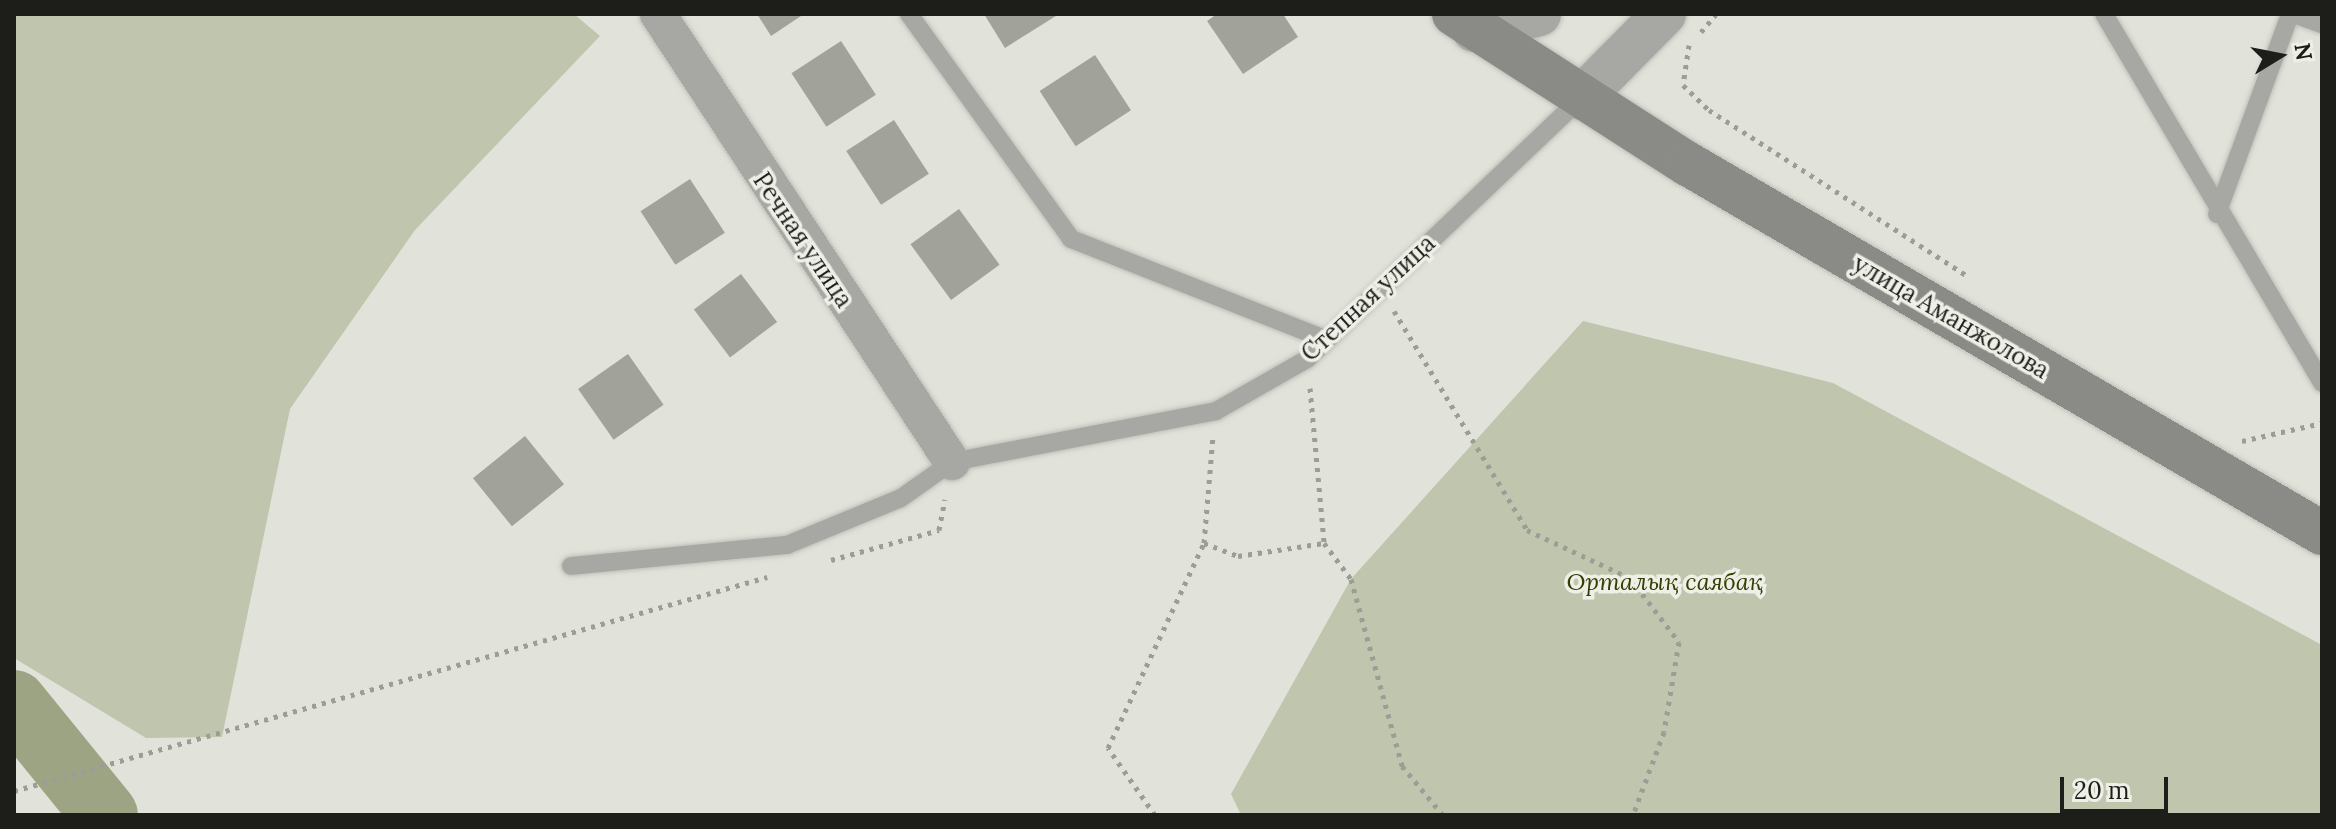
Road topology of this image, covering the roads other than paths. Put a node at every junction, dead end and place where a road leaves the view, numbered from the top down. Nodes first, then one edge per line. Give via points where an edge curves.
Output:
1 (658, 14) edge
2 (909, 14) edge
3 (1539, 14) edge
4 (1664, 14) edge
5 (2104, 14) edge
6 (2292, 14) edge
7 (1464, 22) edge
8 (2322, 24) edge
9 (1581, 98) junction
10 (2217, 214) junction
11 (1327, 340) junction
12 (2322, 383) edge
13 (952, 462) junction
14 (2322, 533) edge
15 (571, 566) dead end

1 - 13 street, Речная улица
2 - 11 lane via 1071,239
3 - 7 street
4 - 9 street, Степная улица
5 - 10 lane
6 - 8 lane
6 - 10 lane
7 - 9 main road, улица Аманжолова
9 - 11 lane, Степная улица
9 - 14 main road, улица Аманжолова
10 - 12 lane
11 - 13 lane, Степная улица via 1307,359 1216,411
13 - 15 lane via 901,498 787,545

